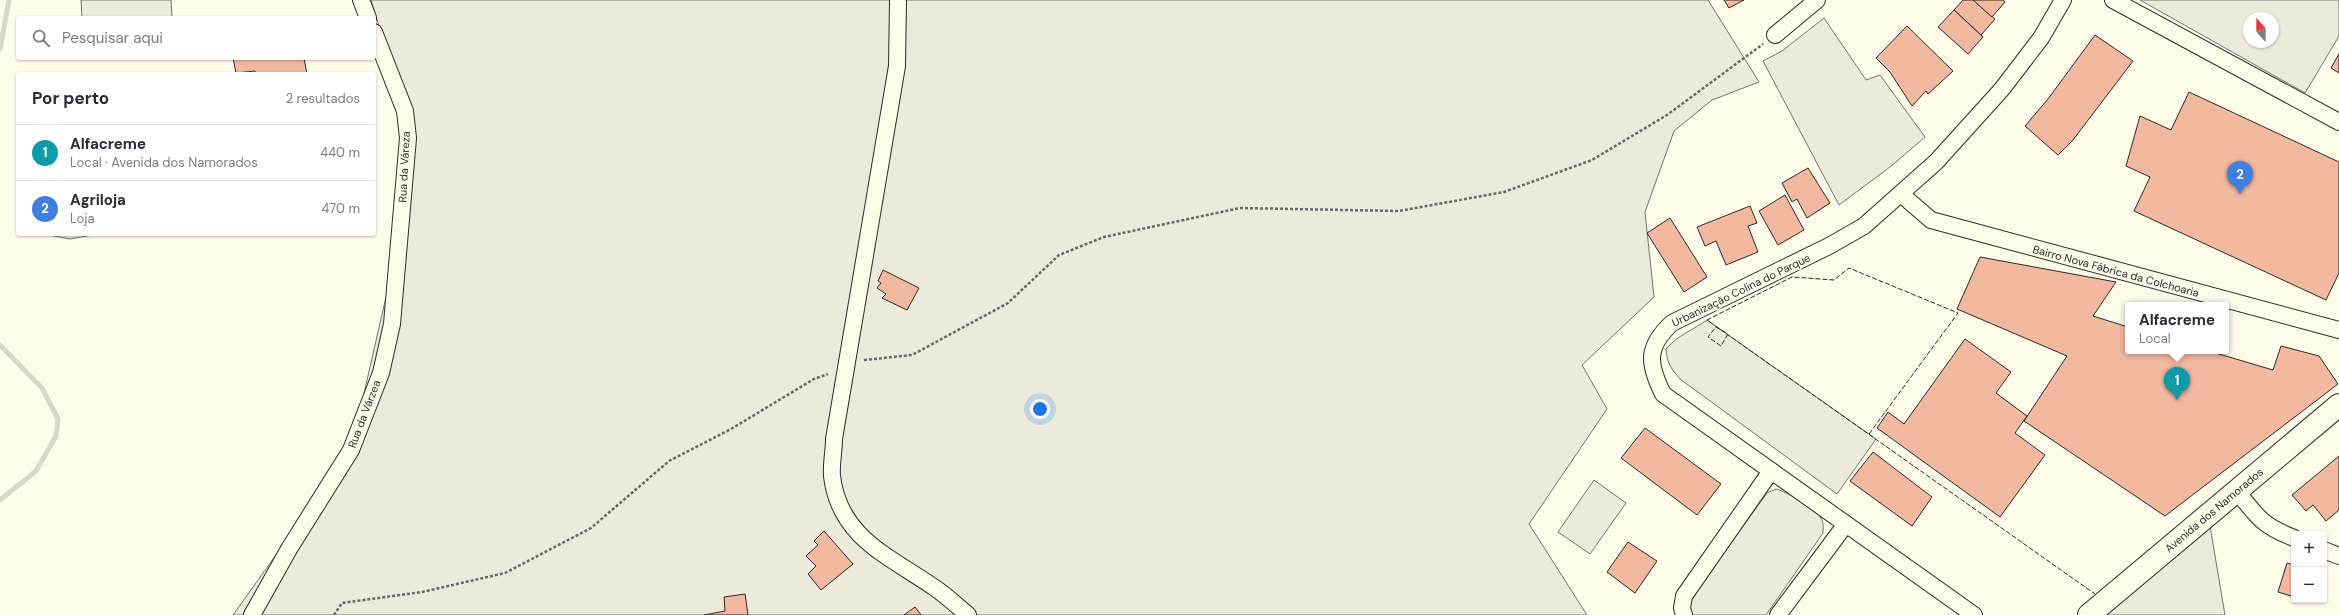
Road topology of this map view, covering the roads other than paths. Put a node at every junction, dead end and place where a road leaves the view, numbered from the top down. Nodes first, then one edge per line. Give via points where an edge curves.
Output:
1 (361, 0) edge
2 (898, 0) edge
3 (1817, 0) edge
4 (2062, 0) edge
5 (2114, 0) edge
6 (367, 16) edge
7 (376, 37) edge
8 (1769, 39) road end
9 (2339, 122) edge
10 (1902, 195) junction
11 (400, 236) joint
12 (2339, 330) edge
13 (2339, 405) edge
14 (1771, 471) junction
15 (2236, 491) junction
16 (1846, 524) junction
17 (2291, 537) edge
18 (2327, 551) edge
19 (2339, 556) edge
20 (252, 615) edge
21 (968, 615) edge
22 (1684, 615) edge
23 (1778, 615) edge
24 (1974, 615) edge
25 (2089, 615) edge

1 - 6 street
2 - 21 street via 897,66 834,439 832,476 839,500 852,527 867,543 936,588
3 - 8 street
4 - 10 street, Urbanização Colina do Parque via 2041,38 2002,89 1936,162
5 - 9 street
7 - 11 street, Rua da Váreza via 405,111 408,138
10 - 12 street, Bairro Nova Fábrica da Colchoaria via 1931,220
10 - 14 street, Urbanização Colina do Parque via 1864,226 1835,243 1672,323 1659,336 1651,364 1663,394
11 - 20 street, Rua da Várzea via 392,324 380,373 351,450 289,549
13 - 15 street, Avenida dos Namorados
14 - 16 street, Urbanização Colina do Parque
14 - 22 street via 1684,596
15 - 17 street via 2272,530
15 - 25 street, Avenida dos Namorados
16 - 23 street
16 - 24 street, Urbanização Colina do Parque
18 - 19 street

